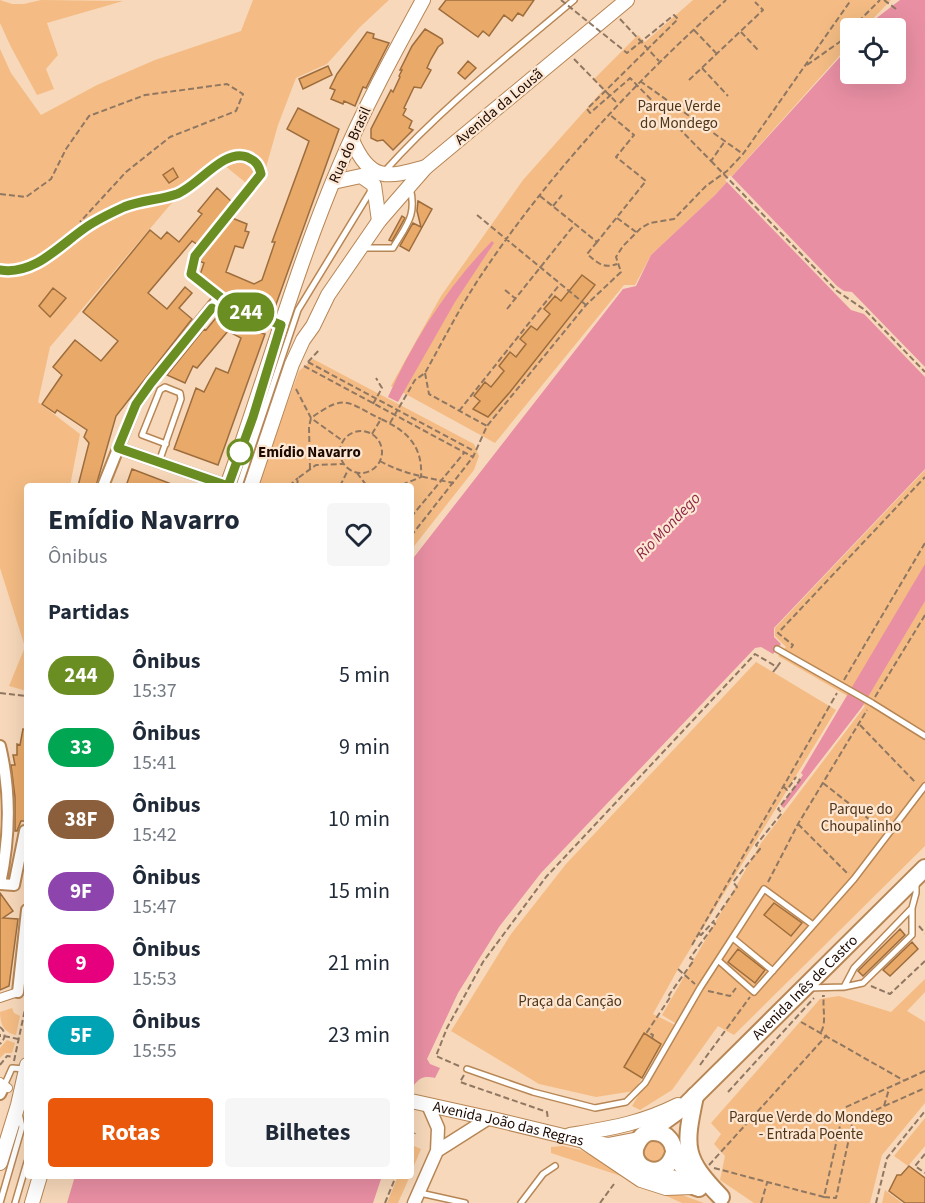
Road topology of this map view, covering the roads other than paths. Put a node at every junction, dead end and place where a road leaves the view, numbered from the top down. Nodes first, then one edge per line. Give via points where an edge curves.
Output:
1 (423, 0) edge
2 (574, 0) edge
3 (627, 0) edge
4 (352, 140) junction
5 (426, 167) junction
6 (378, 180) junction
7 (333, 182) junction
8 (410, 187) junction
9 (379, 221) junction
10 (359, 248) junction
11 (0, 270) edge
12 (219, 298) junction
13 (291, 334) junction
14 (155, 386) junction
15 (166, 444) junction
16 (118, 448) junction
17 (159, 462) junction
18 (104, 483) edge
19 (219, 483) edge
20 (229, 483) edge
21 (240, 483) edge
22 (252, 483) edge
23 (777, 649) dead end
24 (925, 736) edge
25 (0, 746) edge
26 (6, 773) junction
27 (0, 783) edge
28 (924, 788) edge
29 (24, 836) edge
30 (920, 873) edge
31 (0, 884) edge
32 (912, 908) junction
33 (813, 925) junction
34 (734, 939) junction
35 (719, 961) junction
36 (773, 970) junction
37 (844, 987) junction
38 (810, 993) junction
39 (24, 996) edge
40 (0, 998) edge
41 (24, 1068) edge
42 (467, 1070) road end
43 (24, 1079) edge
44 (3, 1088) edge
45 (690, 1101) junction
46 (18, 1102) junction
47 (414, 1102) edge
48 (428, 1105) junction
49 (489, 1118) junction
50 (563, 1136) junction
51 (644, 1136) junction
52 (584, 1142) junction
53 (608, 1145) junction
54 (673, 1147) junction
55 (437, 1151) junction
56 (637, 1161) junction
57 (0, 1163) edge
58 (555, 1166) dead end
59 (652, 1171) junction
60 (24, 1172) edge
61 (39, 1179) edge
62 (697, 1187) junction
63 (416, 1198) edge
64 (725, 1200) edge
65 (0, 1203) edge
66 (15, 1203) edge
67 (32, 1203) edge
68 (465, 1203) edge
69 (521, 1203) edge

1 - 4 main road, Rua do Brasil via 382,73
2 - 6 lane via 457,99
3 - 5 main road, Avenida da Lousã
4 - 6 main road via 360,159
4 - 7 main road, Rua do Brasil
5 - 6 main road
5 - 8 main road, Avenida da Lousã
6 - 7 main road via 361,176
6 - 9 main road
6 - 13 lane via 298,310
7 - 13 main road, Rua do Brasil via 292,296
8 - 9 main road, Avenida da Lousã
8 - 10 lane via 412,218 393,248
9 - 10 main road, Avenida da Lousã
10 - 13 main road, Avenida da Lousã via 313,326
11 - 12 lane via 9,272 36,264 92,224 126,207 179,194 229,157 242,155 259,166 261,174 195,256 191,274
12 - 13 street
12 - 14 street
13 - 20 main road via 253,417
13 - 21 lane
13 - 22 main road via 292,364
14 - 15 lane via 142,435
14 - 15 lane via 180,393 182,399
14 - 16 street via 136,404
15 - 17 lane
16 - 17 street
16 - 18 street
17 - 19 street
23 - 24 lane
25 - 26 street
26 - 27 street
26 - 31 street via 8,832
28 - 33 lane
29 - 31 street via 14,885
30 - 32 lane
30 - 38 main road, Avenida Inês de Castro
32 - 37 lane via 855,968
32 - 37 lane via 912,935 863,983
33 - 34 lane via 764,889
33 - 36 lane
34 - 35 lane
34 - 36 lane
35 - 36 lane via 754,992
35 - 42 lane via 645,1083 626,1102 595,1108
37 - 38 lane
38 - 45 main road, Avenida Inês de Castro
39 - 40 street
41 - 44 lane via 12,1068
43 - 46 main road
45 - 50 main road via 622,1127
45 - 51 main road, Avenida Inês de Castro
45 - 54 main road, Avenida Inês de Castro
45 - 64 main road via 687,1144 691,1160
46 - 57 main road
46 - 65 lane via 22,1127
47 - 48 main road, Avenida João das Regras
48 - 49 main road, Avenida João das Regras
48 - 55 street via 438,1128
49 - 50 main road, Avenida João das Regras
49 - 55 street
50 - 52 main road, Avenida João das Regras
51 - 53 main road, Avenida João das Regras
51 - 54 main road via 661,1133
51 - 56 main road via 635,1149
52 - 53 main road, Avenida João das Regras
52 - 62 main road via 641,1180 666,1188
53 - 56 main road, Avenida João das Regras
54 - 59 main road via 672,1161 667,1167
54 - 62 main road
55 - 63 street
56 - 59 main road
58 - 69 lane via 543,1173
59 - 62 main road
60 - 66 lane
61 - 67 main road
62 - 64 main road
63 - 68 lane

